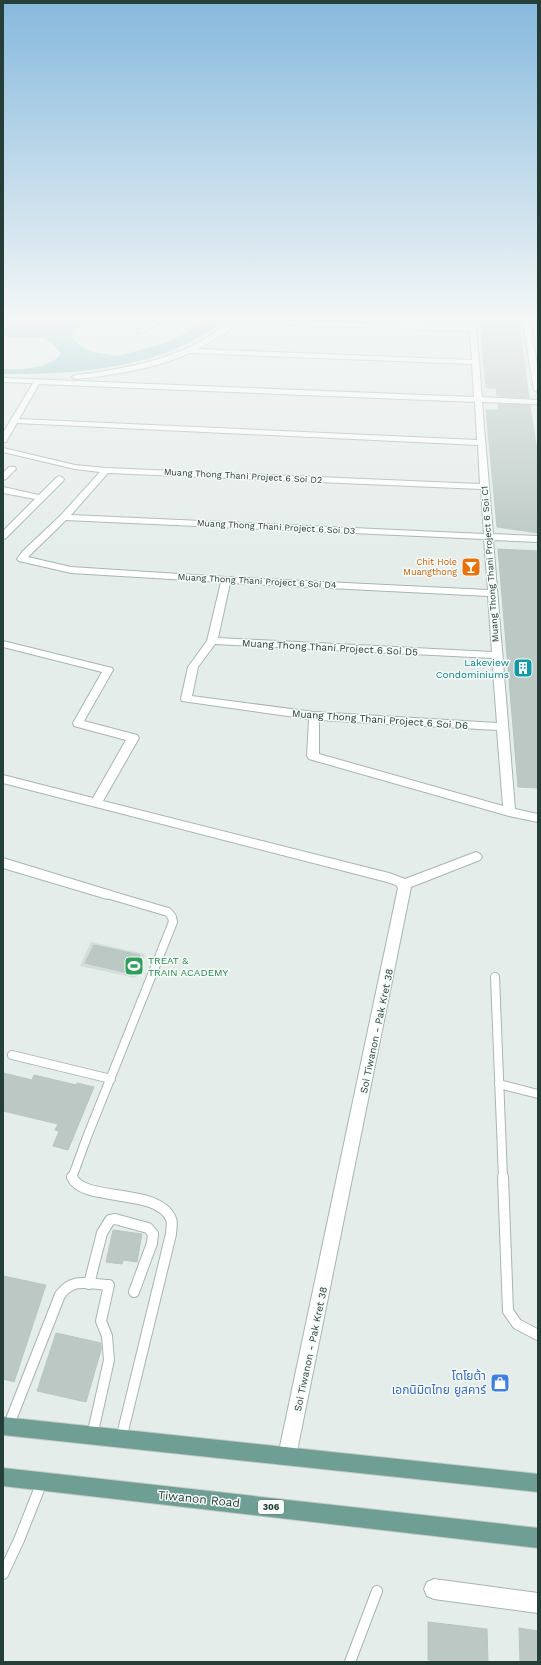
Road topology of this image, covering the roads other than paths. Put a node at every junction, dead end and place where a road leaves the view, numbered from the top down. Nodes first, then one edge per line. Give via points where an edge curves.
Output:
1 (30, 394) edge
2 (324, 394) edge
3 (478, 394) edge
4 (478, 400) junction
5 (538, 402) edge
6 (15, 421) junction
7 (3, 440) edge
8 (481, 443) junction
9 (3, 450) edge
10 (12, 469) dead end
11 (106, 470) junction
12 (3, 477) edge
13 (60, 479) dead end
14 (484, 487) junction
15 (3, 490) edge
16 (41, 498) junction
17 (64, 517) junction
18 (3, 536) edge
19 (488, 537) junction
20 (538, 539) edge
21 (226, 580) junction
22 (492, 593) junction
23 (212, 640) junction
24 (3, 644) edge
25 (497, 656) junction
26 (314, 716) junction
27 (502, 727) junction
28 (3, 779) edge
29 (96, 803) junction
30 (509, 812) junction
31 (538, 818) edge
32 (476, 856) dead end
33 (3, 863) edge
34 (404, 885) junction
35 (107, 894) joint
36 (495, 977) dead end
37 (12, 1055) dead end
38 (111, 1079) junction
39 (499, 1084) junction
40 (538, 1094) edge
41 (90, 1284) junction
42 (134, 1292) dead end
43 (538, 1335) edge
44 (6, 1427) edge
45 (92, 1436) junction
46 (121, 1439) junction
47 (288, 1456) junction
48 (3, 1477) edge
49 (42, 1482) junction
50 (538, 1483) edge
51 (538, 1538) edge
52 (3, 1574) edge
53 (434, 1589) dead end
54 (377, 1591) dead end
55 (538, 1603) edge
56 (350, 1662) edge

1 - 6 street
2 - 4 street
3 - 4 street, Muang Thong Thani Project 6 Soi C1
4 - 5 street
4 - 8 street, Muang Thong Thani Project 6 Soi C1
6 - 7 street
6 - 8 street
8 - 14 street, Muang Thong Thani Project 6 Soi C1
9 - 11 street, Muang Thong Thani Project 6 Soi D2 via 75,467
10 - 12 street
11 - 14 street, Muang Thong Thani Project 6 Soi D2
11 - 17 street
13 - 16 street
14 - 19 street, Muang Thong Thani Project 6 Soi C1
15 - 16 street
16 - 18 street
17 - 19 street, Muang Thong Thani Project 6 Soi D3
17 - 21 street, Muang Thong Thani Project 6 Soi D4 via 22,559 71,570
19 - 20 street, Muang Thong Thani Project 6 Soi D3
19 - 22 street, Muang Thong Thani Project 6 Soi C1
21 - 22 street, Muang Thong Thani Project 6 Soi D4
21 - 23 street
22 - 25 street, Muang Thong Thani Project 6 Soi C1
23 - 25 street, Muang Thong Thani Project 6 Soi D5
23 - 26 street, Muang Thong Thani Project 6 Soi D6 via 194,667 186,699
24 - 29 street via 108,670 78,723 133,738
25 - 27 street, Muang Thong Thani Project 6 Soi C1
26 - 27 street, Muang Thong Thani Project 6 Soi D6
26 - 30 street via 313,756
27 - 30 street, Muang Thong Thani Project 6 Soi C1
28 - 29 street
29 - 34 street via 389,878
30 - 31 street
32 - 34 street
33 - 35 street
34 - 47 street, Soi Tiwanon - Pak Kret 38
35 - 38 lane via 168,912 172,917
36 - 39 lane
37 - 38 lane
38 - 46 lane via 72,1178 84,1188 161,1207 171,1218 172,1234
39 - 40 lane
39 - 43 lane via 508,1311 517,1324
41 - 42 lane via 102,1233 110,1220 115,1219 148,1228 153,1234
41 - 44 lane via 74,1283 66,1287 60,1295
41 - 45 lane via 108,1285 101,1321 107,1336 109,1360
44 - 45 main road
45 - 46 main road
46 - 47 main road
47 - 50 main road
48 - 49 main road, Tiwanon Road / 306
49 - 51 main road, Tiwanon Road / 306
49 - 52 lane
53 - 55 street
54 - 56 lane

